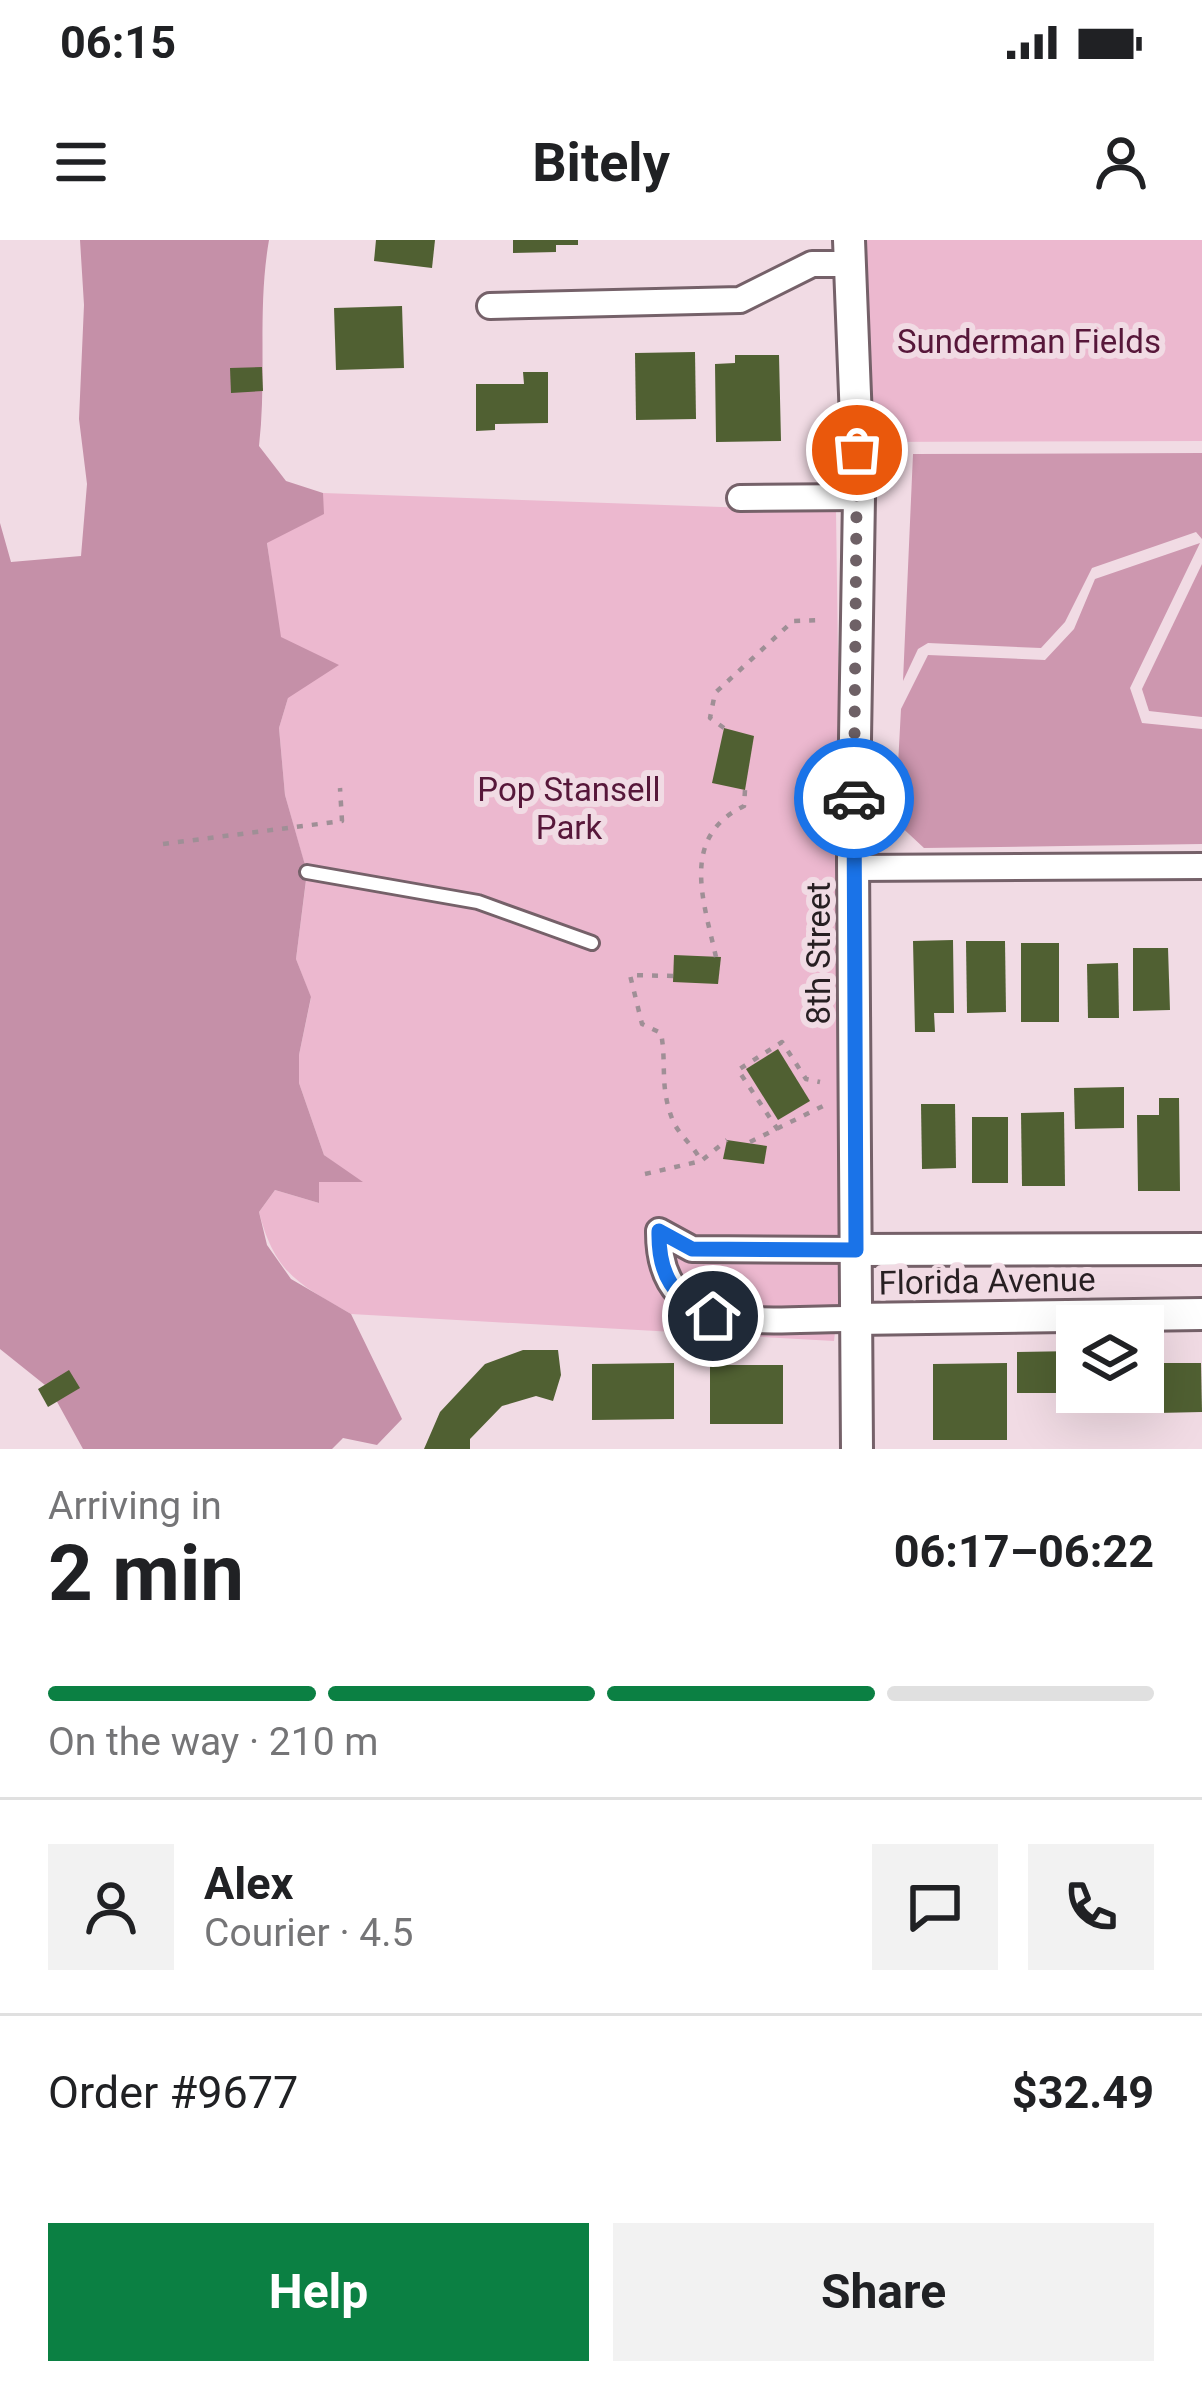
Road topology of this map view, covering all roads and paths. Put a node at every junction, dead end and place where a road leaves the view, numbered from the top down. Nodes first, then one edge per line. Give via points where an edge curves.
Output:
1 (849, 252) edge
2 (490, 305) dead end
3 (859, 497) junction
4 (740, 498) dead end
5 (820, 620) dead end
6 (724, 728) dead end
7 (340, 788) dead end
8 (745, 790) dead end
9 (163, 844) dead end
10 (1202, 866) edge
11 (853, 868) junction
12 (307, 872) dead end
13 (592, 944) dead end
14 (716, 957) dead end
15 (673, 976) dead end
16 (820, 1082) dead end
17 (823, 1106) dead end
18 (778, 1130) junction
19 (727, 1140) dead end
20 (751, 1142) dead end
21 (701, 1161) junction
22 (645, 1174) dead end
23 (1202, 1249) edge
24 (856, 1250) junction
25 (1202, 1314) edge
26 (854, 1319) junction
27 (856, 1449) edge

1 - 2 street via 740,300
1 - 3 street, 8th Street
3 - 4 street
3 - 11 street, 8th Street
5 - 6 path via 793,621 715,693 710,718
7 - 9 path via 342,821
8 - 14 path via 744,806 718,818 703,844 703,899
10 - 11 street
11 - 24 street, 8th Street
12 - 13 lane via 478,902
15 - 21 path via 630,974 642,1024 661,1033 661,1079 675,1128
16 - 18 path via 806,1079 782,1042 738,1070
17 - 18 path
18 - 20 path
19 - 21 path
21 - 22 path
23 - 24 street, Florida Avenue
24 - 26 street, 8th Street
24 - 26 street, Florida Avenue via 692,1249 659,1231 658,1263 680,1301 713,1316
25 - 26 street, Florida Avenue
26 - 27 street, 8th Street

